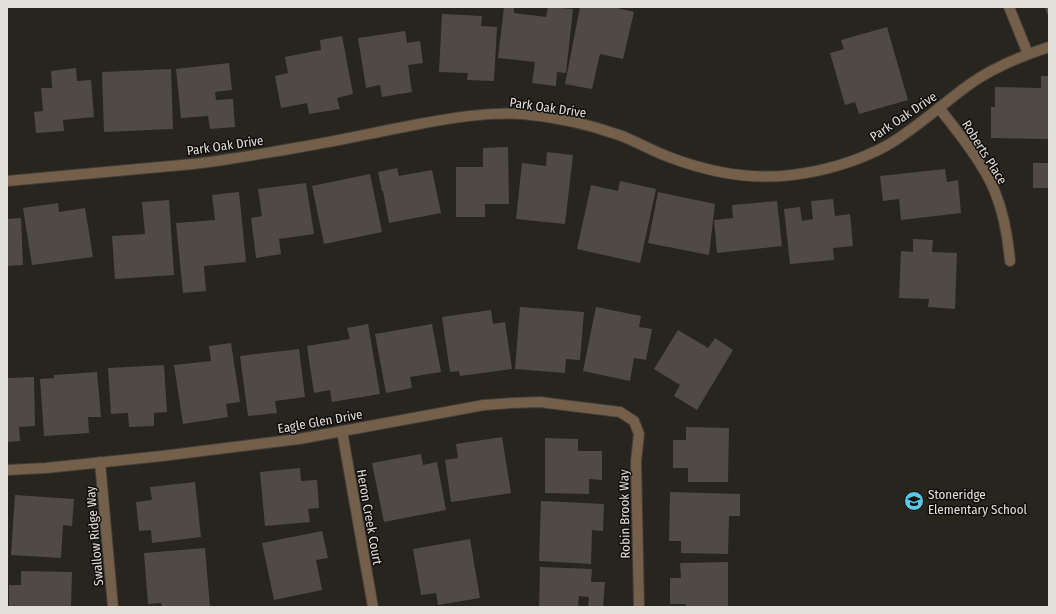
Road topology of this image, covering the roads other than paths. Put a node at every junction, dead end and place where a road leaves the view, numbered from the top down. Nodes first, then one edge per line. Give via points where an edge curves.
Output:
1 (1008, 7) edge
2 (1049, 47) edge
3 (1028, 54) junction
4 (939, 108) junction
5 (7, 181) edge
6 (1010, 261) dead end
7 (634, 421) joint
8 (342, 431) junction
9 (100, 462) junction
10 (7, 470) edge
11 (113, 607) edge
12 (373, 607) edge
13 (639, 607) edge

1 - 3 street
2 - 3 street, Park Oak Drive
3 - 4 street, Park Oak Drive via 998,67
4 - 5 street, Park Oak Drive via 886,146 827,168 792,175 732,174 680,161 592,126 522,114 486,114 196,163
4 - 6 street, Roberts Place via 982,167 995,191 1003,214
7 - 8 street, Eagle Glen Drive via 620,412 548,403 512,403 484,405
7 - 13 street, Robin Brook Way via 639,434 636,461
8 - 9 street, Eagle Glen Drive via 299,439
8 - 12 street, Heron Creek Court
9 - 10 street, Eagle Glen Drive
9 - 11 street, Swallow Ridge Way

